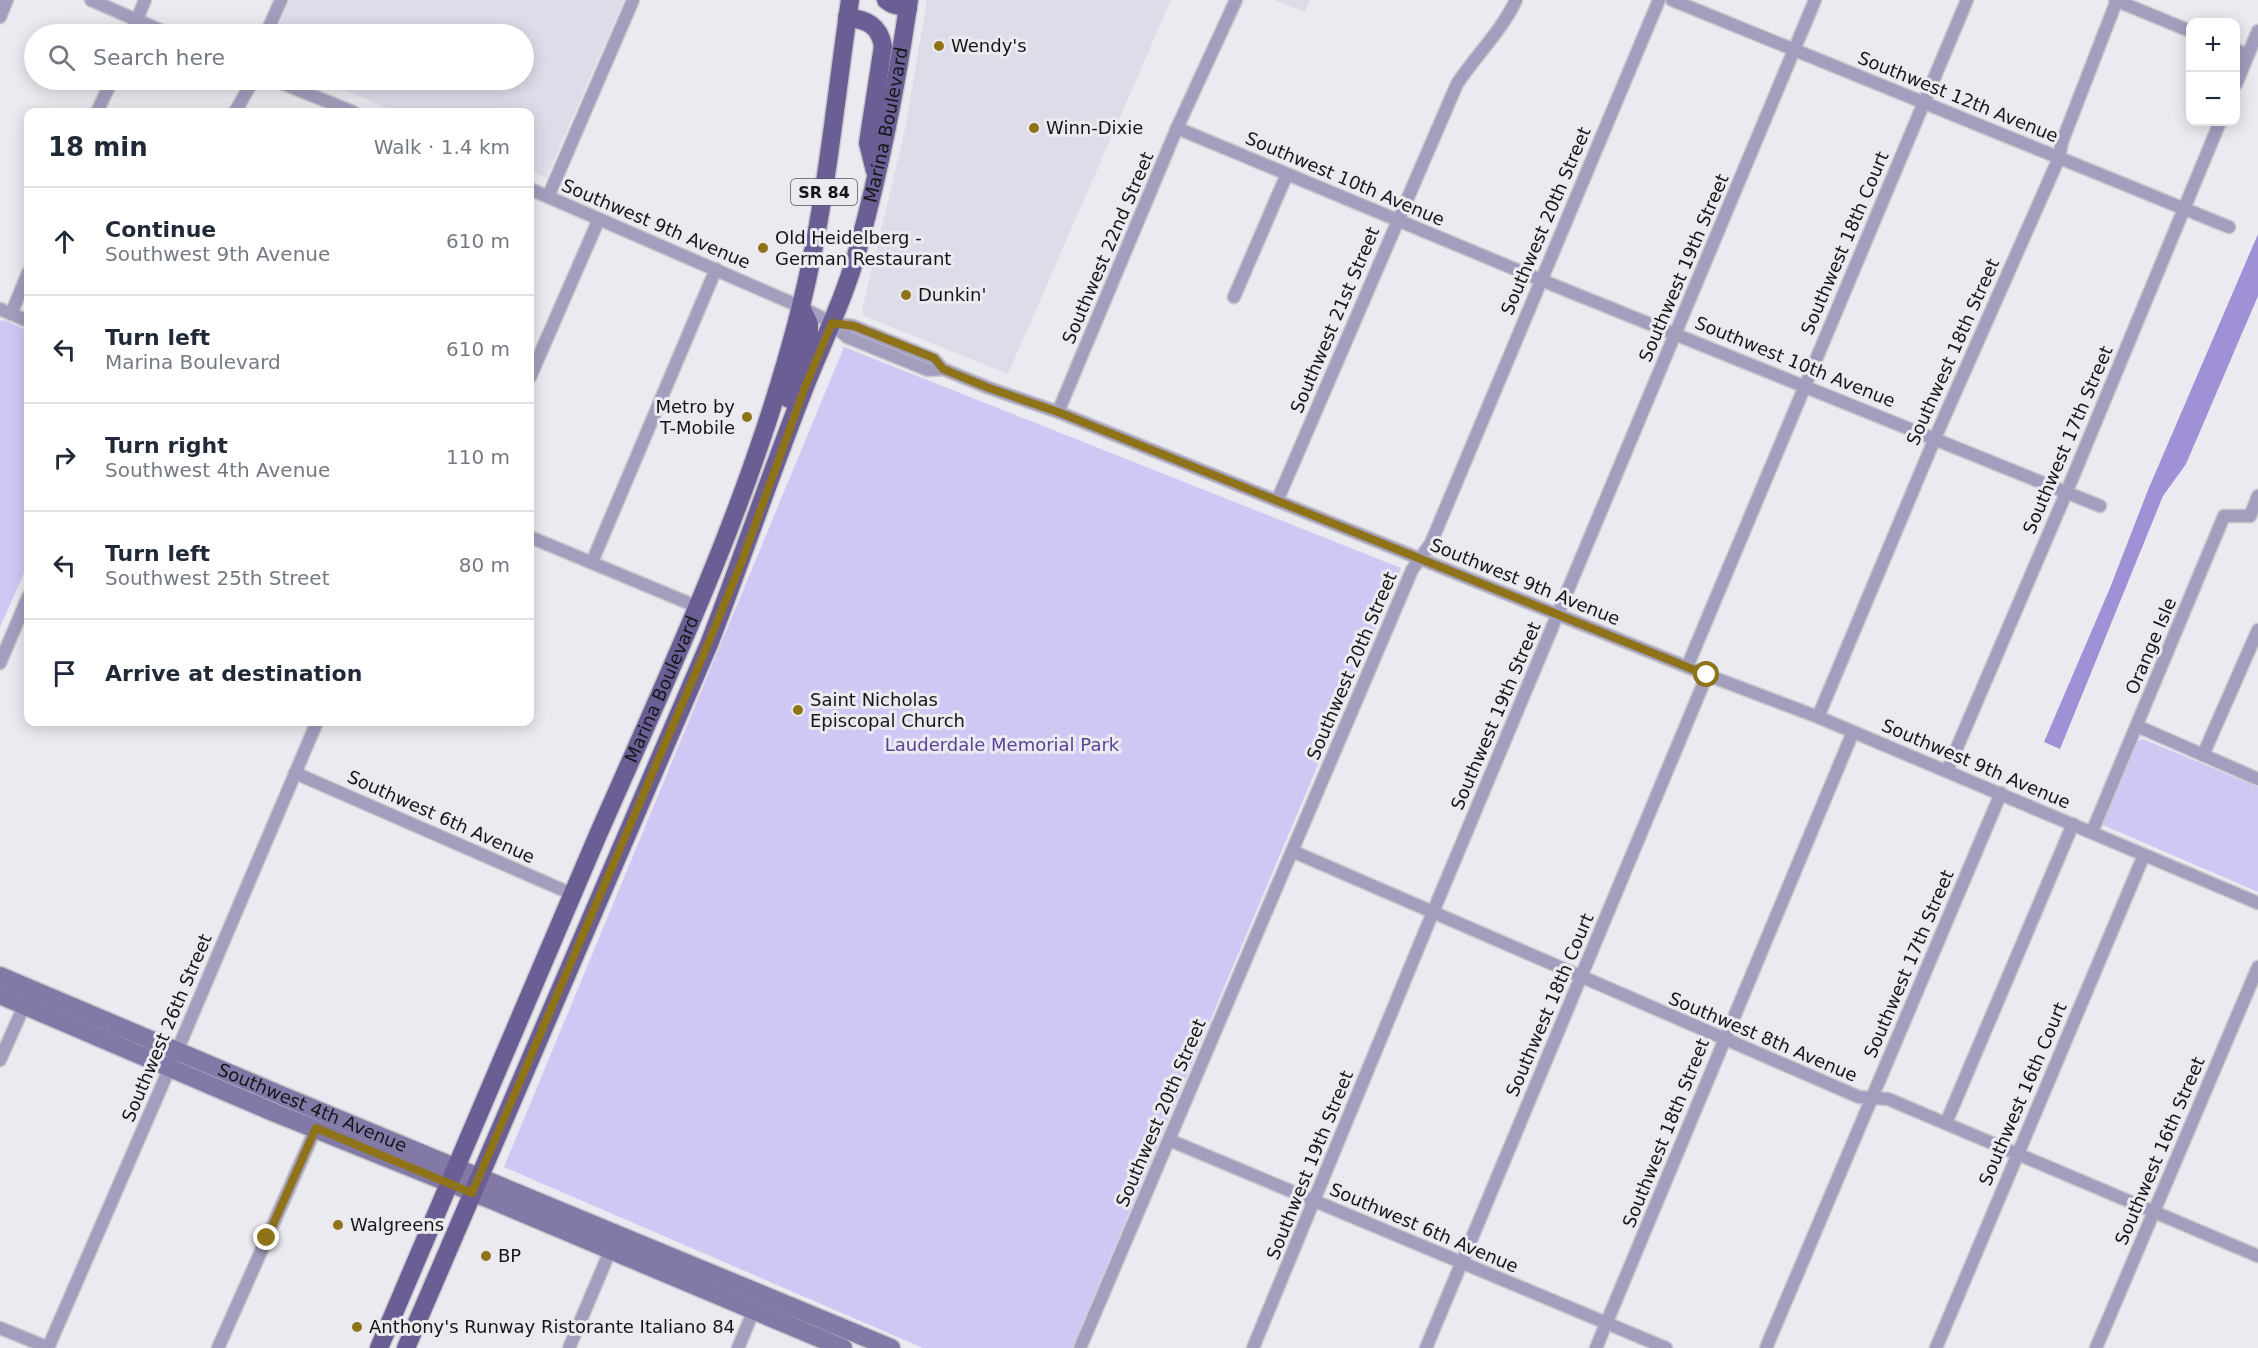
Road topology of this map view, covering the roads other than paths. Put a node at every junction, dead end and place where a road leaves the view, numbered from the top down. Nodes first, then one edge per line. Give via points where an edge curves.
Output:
1 (7, 0) edge
2 (91, 0) edge
3 (145, 0) edge
4 (281, 0) edge
5 (633, 0) edge
6 (886, 0) edge
7 (1236, 0) edge
8 (1516, 0) edge
9 (1659, 0) edge
10 (1672, 0) edge
11 (1815, 0) edge
12 (1967, 0) edge
13 (2116, 0) edge
14 (908, 4) edge
15 (848, 9) edge
16 (0, 17) edge
17 (137, 20) junction
18 (135, 24) edge
19 (146, 24) edge
20 (271, 24) edge
21 (2186, 29) edge
22 (2258, 31) edge
23 (1795, 50) junction
24 (2240, 52) edge
25 (2248, 55) junction
26 (2240, 73) edge
27 (108, 90) edge
28 (247, 90) edge
29 (299, 90) edge
30 (1925, 102) junction
31 (100, 108) edge
32 (238, 108) edge
33 (343, 108) edge
34 (2218, 126) edge
35 (1177, 128) junction
36 (2059, 158) junction
37 (1287, 174) junction
38 (876, 176) junction
39 (534, 191) edge
40 (548, 197) junction
41 (2183, 208) junction
42 (599, 219) junction
43 (1398, 220) junction
44 (2229, 227) dead end
45 (716, 269) junction
46 (24, 280) edge
47 (1541, 280) junction
48 (1234, 297) dead end
49 (801, 307) junction
50 (6, 311) edge
51 (24, 319) edge
52 (832, 323) junction
53 (1676, 334) junction
54 (534, 368) edge
55 (1805, 385) junction
56 (1058, 412) junction
57 (790, 426) junction
58 (1935, 438) junction
59 (2067, 491) junction
60 (2258, 496) edge
61 (1277, 501) junction
62 (2100, 506) dead end
63 (2254, 517) edge
64 (534, 539) edge
65 (1420, 559) junction
66 (592, 562) junction
67 (24, 606) edge
68 (698, 607) junction
69 (1558, 614) junction
70 (2258, 630) edge
71 (708, 644) junction
72 (0, 663) edge
73 (1687, 667) junction
74 (1707, 675) junction
75 (1818, 717) junction
76 (315, 726) edge
77 (2137, 726) junction
78 (1853, 732) junction
79 (2203, 755) junction
80 (1947, 771) junction
81 (295, 773) junction
82 (2258, 779) edge
83 (2001, 793) junction
84 (2073, 824) junction
85 (2092, 832) junction
86 (1292, 851) junction
87 (2144, 855) junction
88 (572, 894) junction
89 (2258, 903) edge
90 (1433, 912) junction
91 (2258, 967) edge
92 (0, 976) edge
93 (1581, 978) junction
94 (0, 995) edge
95 (24, 1006) junction
96 (1724, 1040) junction
97 (0, 1060) edge
98 (174, 1060) junction
99 (1872, 1098) junction
100 (1946, 1124) junction
101 (316, 1128) junction
102 (1168, 1140) junction
103 (2017, 1153) junction
104 (454, 1176) junction
105 (476, 1185) junction
106 (1315, 1201) junction
107 (2154, 1212) junction
108 (614, 1242) junction
109 (2258, 1256) edge
110 (1461, 1264) junction
111 (758, 1302) junction
112 (1607, 1323) junction
113 (0, 1328) edge
114 (49, 1348) edge
115 (218, 1348) edge
116 (379, 1348) edge
117 (406, 1348) edge
118 (569, 1348) edge
119 (738, 1348) edge
120 (843, 1348) edge
121 (891, 1348) edge
122 (1080, 1348) edge
123 (1254, 1348) edge
124 (1426, 1348) edge
125 (1596, 1348) edge
126 (1666, 1348) edge
127 (1766, 1348) edge
128 (1936, 1348) edge
129 (2096, 1348) edge

1 - 16 street
2 - 17 street
3 - 17 street
4 - 20 street
5 - 40 street
6 - 14 main road
7 - 35 street, Southwest 22nd Street
8 - 43 street, Southwest 21st Street via 1492,40 1457,84
9 - 47 street, Southwest 20th Street
10 - 23 street, Southwest 12th Avenue
11 - 23 street, Southwest 19th Street
12 - 30 street, Southwest 18th Court
13 - 21 street
13 - 36 street, Southwest 18th Street
14 - 38 main road, Marina Boulevard / SR 84
15 - 38 main road via 878,30 883,46 868,143
15 - 49 main road, Marina Boulevard / SR 84 via 820,218
17 - 18 street
17 - 19 street
22 - 25 street
23 - 30 street, Southwest 12th Avenue
23 - 53 street, Southwest 19th Street
24 - 25 street
25 - 26 street
27 - 31 street
28 - 32 street
29 - 33 street
30 - 36 street, Southwest 12th Avenue
30 - 55 street, Southwest 18th Court
34 - 41 street, Southwest 17th Street
35 - 37 street, Southwest 10th Avenue
35 - 56 street, Southwest 22nd Street
36 - 41 street, Southwest 12th Avenue
36 - 58 street, Southwest 18th Street
37 - 43 street, Southwest 10th Avenue
37 - 48 street
38 - 52 main road, Marina Boulevard / SR 84 via 859,246
39 - 40 street, Southwest 9th Avenue
40 - 42 street, Southwest 9th Avenue
41 - 44 street, Southwest 12th Avenue
41 - 59 street, Southwest 17th Street
42 - 45 street, Southwest 9th Avenue
42 - 54 street
43 - 47 street, Southwest 10th Avenue
43 - 61 street, Southwest 21st Street
45 - 49 street, Southwest 9th Avenue
45 - 66 street
46 - 50 street
47 - 53 street, Southwest 10th Avenue
47 - 65 street, Southwest 20th Street via 1431,543
49 - 52 street, Southwest 9th Avenue
49 - 57 main road via 809,332 789,400
49 - 68 main road, Marina Boulevard / SR 84 via 751,468
50 - 51 street
52 - 56 street, Southwest 9th Avenue via 854,326 934,358 943,369
52 - 57 main road, Marina Boulevard / SR 84
53 - 55 street, Southwest 10th Avenue
53 - 69 street, Southwest 19th Street
55 - 58 street, Southwest 10th Avenue
55 - 73 street, Southwest 18th Court
56 - 61 street, Southwest 9th Avenue
57 - 71 main road, Marina Boulevard / SR 84
58 - 59 street, Southwest 10th Avenue
58 - 75 street, Southwest 18th Street
59 - 62 street, Southwest 10th Avenue
59 - 80 street, Southwest 17th Street
60 - 63 street, Orange Isle
61 - 65 street, Southwest 9th Avenue
63 - 77 street, Orange Isle via 2224,516
64 - 66 street
65 - 69 street, Southwest 9th Avenue
65 - 86 street, Southwest 20th Street
66 - 68 street
67 - 72 street
68 - 71 main road via 704,616
68 - 88 main road, Marina Boulevard / SR 84
69 - 73 street, Southwest 9th Avenue
69 - 90 street, Southwest 19th Street
70 - 79 street
71 - 105 main road, Marina Boulevard / SR 84
73 - 74 street, Southwest 9th Avenue
74 - 75 street, Southwest 9th Avenue
74 - 93 street, Southwest 18th Court
75 - 78 street, Southwest 9th Avenue
76 - 81 street, Southwest 26th Street
77 - 79 street
77 - 85 street, Orange Isle
78 - 80 street, Southwest 9th Avenue
78 - 96 street, Southwest 18th Street
79 - 82 street
80 - 83 street, Southwest 9th Avenue
81 - 88 street, Southwest 6th Avenue
81 - 98 street, Southwest 26th Street
83 - 84 street, Southwest 9th Avenue
83 - 99 street, Southwest 17th Street
84 - 85 street, Southwest 9th Avenue
84 - 100 street
85 - 87 street, Southwest 9th Avenue
86 - 90 street, Southwest 8th Avenue
86 - 102 street, Southwest 20th Street
87 - 89 street, Southwest 9th Avenue
87 - 103 street, Southwest 16th Court
88 - 104 main road, Marina Boulevard / SR 84
90 - 93 street, Southwest 8th Avenue
90 - 106 street, Southwest 19th Street
91 - 107 street, Southwest 16th Street
92 - 98 street, Southwest 4th Avenue
93 - 96 street, Southwest 8th Avenue
93 - 110 street, Southwest 18th Court
94 - 95 street, Southwest 4th Avenue
95 - 97 street
95 - 98 street, Southwest 4th Avenue
96 - 99 street, Southwest 8th Avenue via 1859,1097
96 - 112 street, Southwest 18th Street
98 - 101 street, Southwest 4th Avenue
98 - 104 street, Southwest 4th Avenue
98 - 114 street, Southwest 26th Street
99 - 100 street, Southwest 8th Avenue via 1888,1099
99 - 127 street, Southwest 17th Street
100 - 103 street, Southwest 8th Avenue
101 - 104 street, Southwest 4th Avenue
101 - 115 street
102 - 106 street, Southwest 6th Avenue
102 - 122 street, Southwest 20th Street
103 - 107 street, Southwest 8th Avenue
103 - 128 street, Southwest 16th Court
104 - 105 street, Southwest 4th Avenue
104 - 116 main road, Marina Boulevard / SR 84
105 - 108 street, Southwest 4th Avenue
105 - 117 main road, Marina Boulevard / SR 84
106 - 110 street, Southwest 6th Avenue
106 - 123 street, Southwest 19th Street
107 - 109 street, Southwest 8th Avenue
107 - 129 street, Southwest 16th Street
108 - 111 street, Southwest 4th Avenue
108 - 118 street
110 - 112 street, Southwest 6th Avenue
110 - 124 street, Southwest 18th Court
111 - 119 street
111 - 120 street, Southwest 4th Avenue
111 - 121 street, Southwest 4th Avenue
112 - 125 street, Southwest 18th Street
112 - 126 street, Southwest 6th Avenue
113 - 114 street

